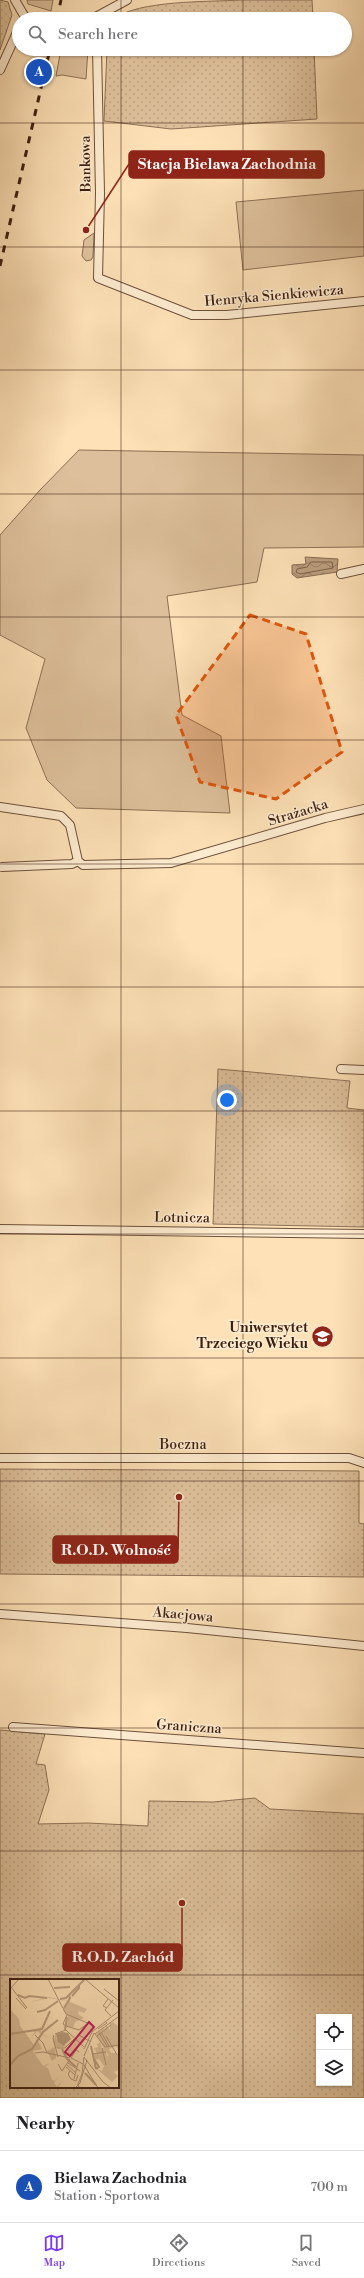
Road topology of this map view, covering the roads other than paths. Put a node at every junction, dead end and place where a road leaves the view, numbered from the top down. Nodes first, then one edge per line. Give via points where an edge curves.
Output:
1 (15, 0) edge
2 (127, 0) edge
3 (22, 12) edge
4 (105, 12) edge
5 (12, 43) edge
6 (97, 56) edge
7 (0, 70) edge
8 (98, 278) joint
9 (364, 301) edge
10 (364, 570) edge
11 (341, 574) dead end
12 (0, 807) edge
13 (364, 809) edge
14 (78, 862) junction
15 (2, 867) dead end
16 (341, 1069) dead end
17 (364, 1070) edge
18 (0, 1229) edge
19 (364, 1234) edge
20 (0, 1458) edge
21 (364, 1463) edge
22 (0, 1614) edge
23 (364, 1646) edge
24 (13, 1727) dead end
25 (364, 1753) edge

1 - 3 street
2 - 4 street
5 - 7 street
6 - 8 street, Bankowa via 100,188
8 - 9 street, Henryka Sienkiewicza via 192,315 227,316
10 - 11 street
12 - 14 street via 61,816 70,825
13 - 14 street, Strażacka via 324,818 171,863 83,865
14 - 15 street, Strażacka
16 - 17 street
18 - 19 street, Lotnicza
20 - 21 street, Boczna via 349,1458
22 - 23 street, Akacjowa via 188,1628
24 - 25 street, Graniczna

